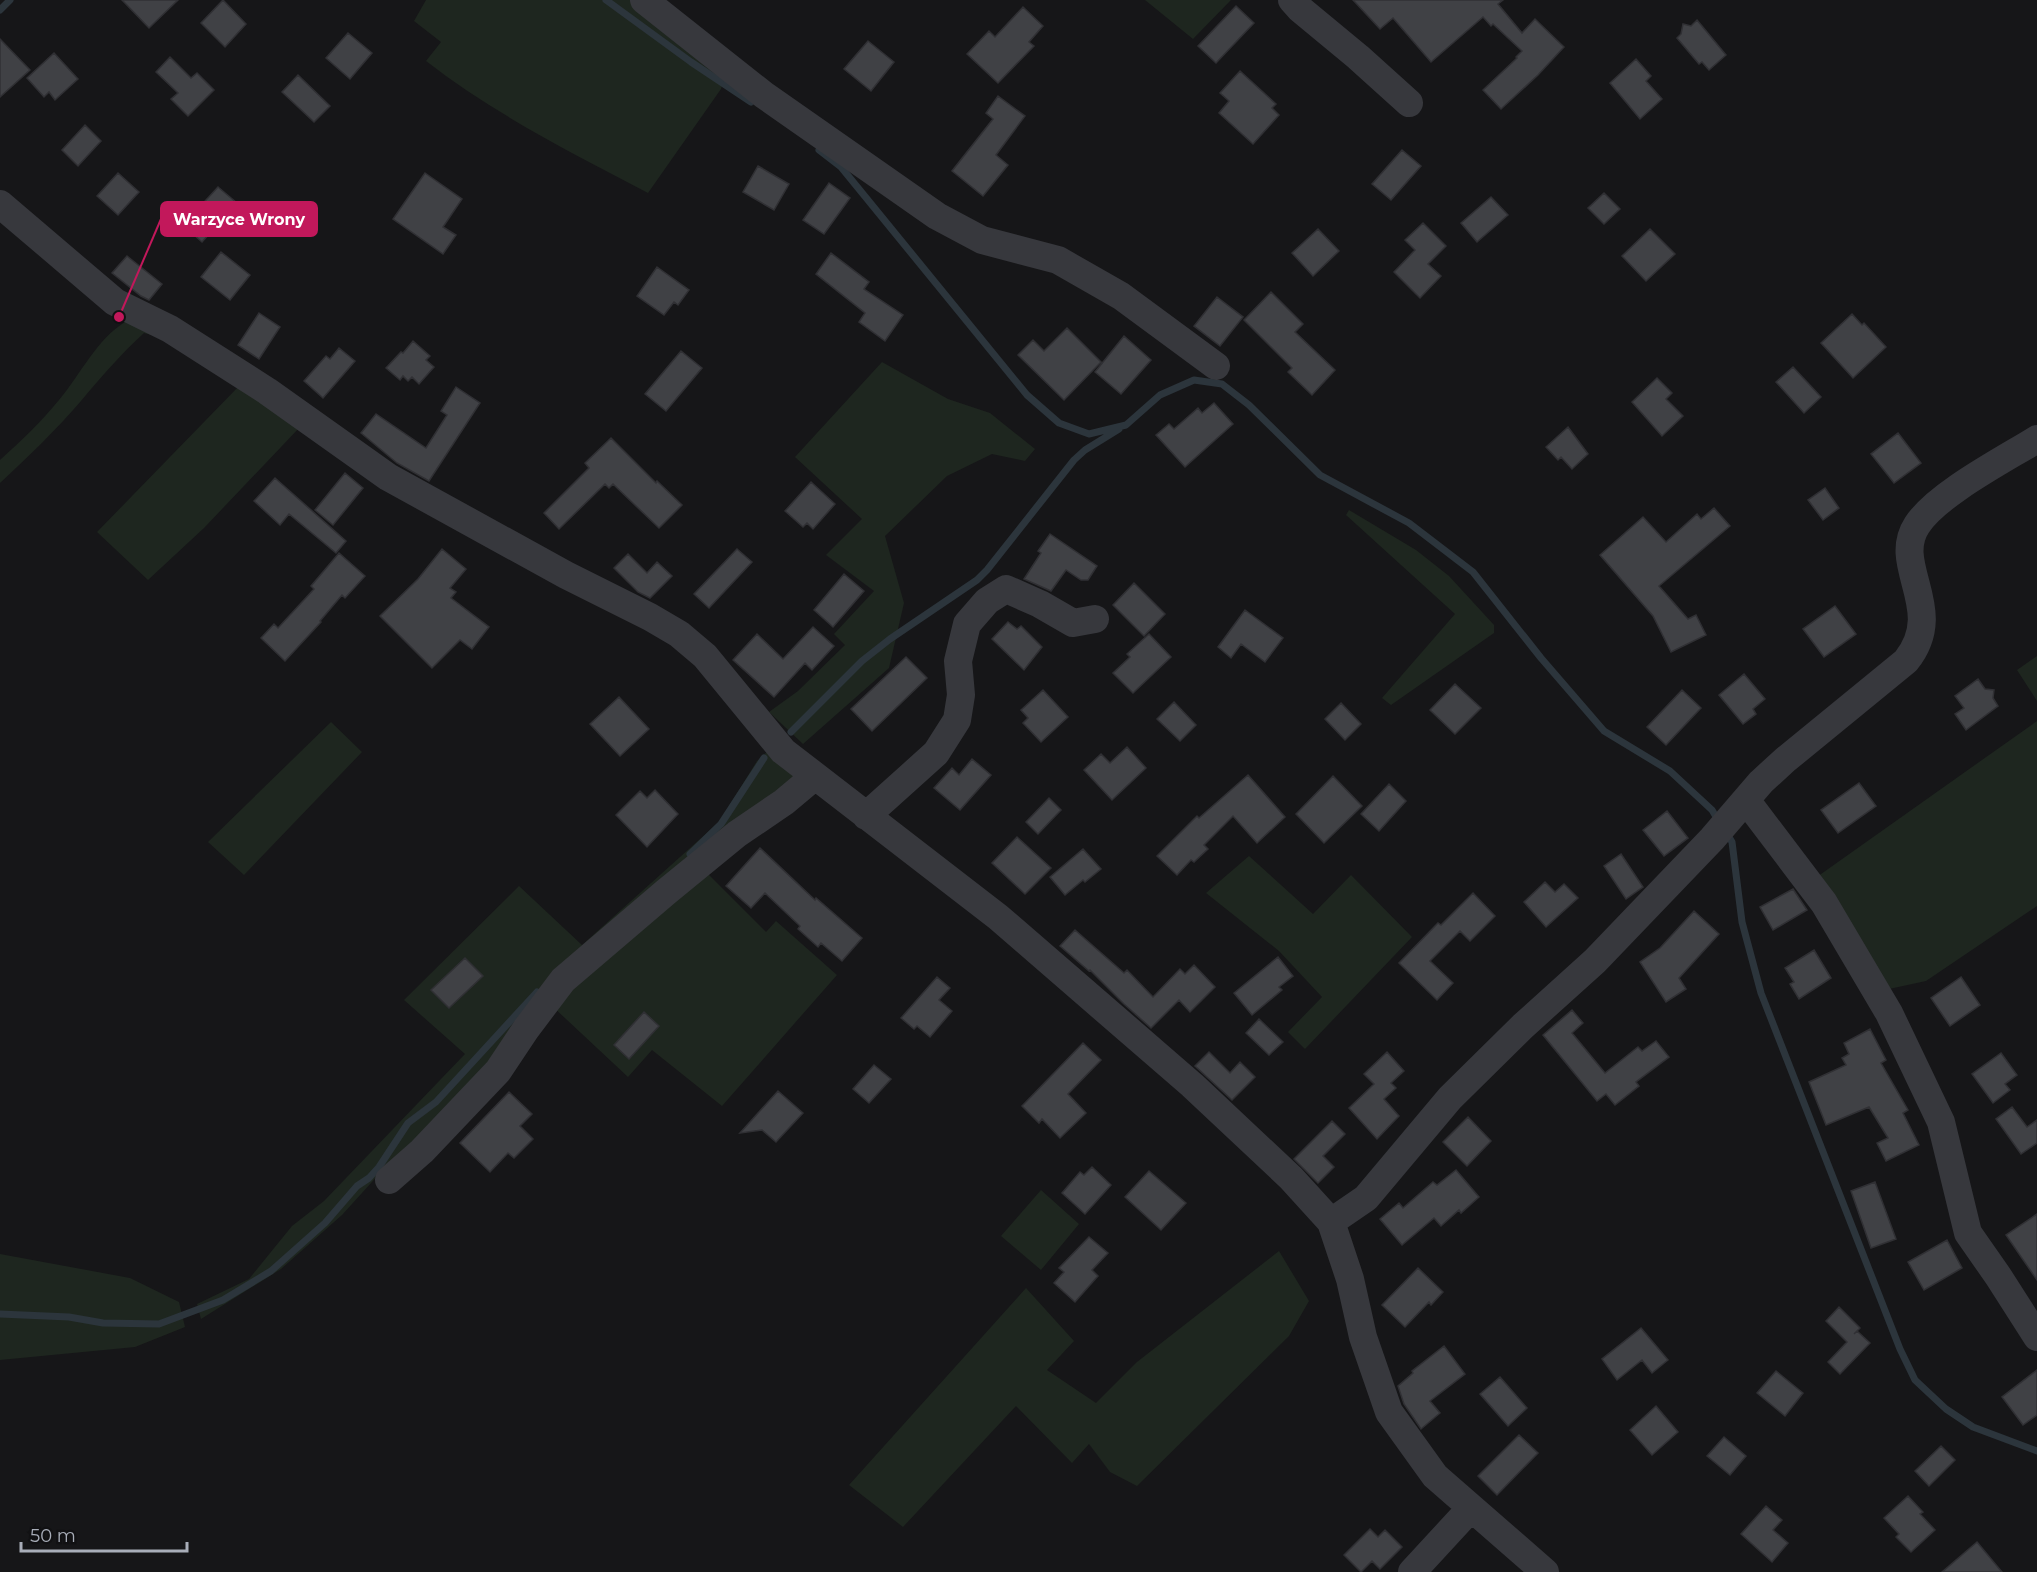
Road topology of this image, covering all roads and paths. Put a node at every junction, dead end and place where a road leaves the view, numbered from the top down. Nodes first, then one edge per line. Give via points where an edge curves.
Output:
1 (644, 0) edge
2 (1292, 0) edge
3 (1409, 103) dead end
4 (0, 204) edge
5 (1216, 366) dead end
6 (2037, 439) edge
7 (1095, 619) dead end
8 (815, 776) junction
9 (1740, 808) junction
10 (866, 816) junction
11 (389, 1180) dead end
12 (1331, 1222) junction
13 (2037, 1337) edge
14 (1471, 1508) junction
15 (1412, 1572) edge
16 (1545, 1572) edge

1 - 5 street via 764,95 937,216 981,240 1058,260 1121,296
2 - 3 street
4 - 8 street via 115,302 170,329 388,477 679,634 705,656 783,751
6 - 9 street via 1964,484 1918,524 1910,543 1910,556 1923,627 1914,651 1893,673 1785,760
7 - 10 street via 1073,623 1006,590 987,601 967,624 958,661 961,695 957,720 936,753
8 - 10 street
8 - 11 street via 675,884 563,980 498,1071
9 - 12 street via 1595,961 1450,1098 1366,1198
9 - 13 street via 1824,903 1889,1013 1941,1122 1968,1233
10 - 12 street via 998,917 1192,1085 1291,1178
12 - 14 street via 1389,1412 1435,1476
14 - 15 street
14 - 16 street

